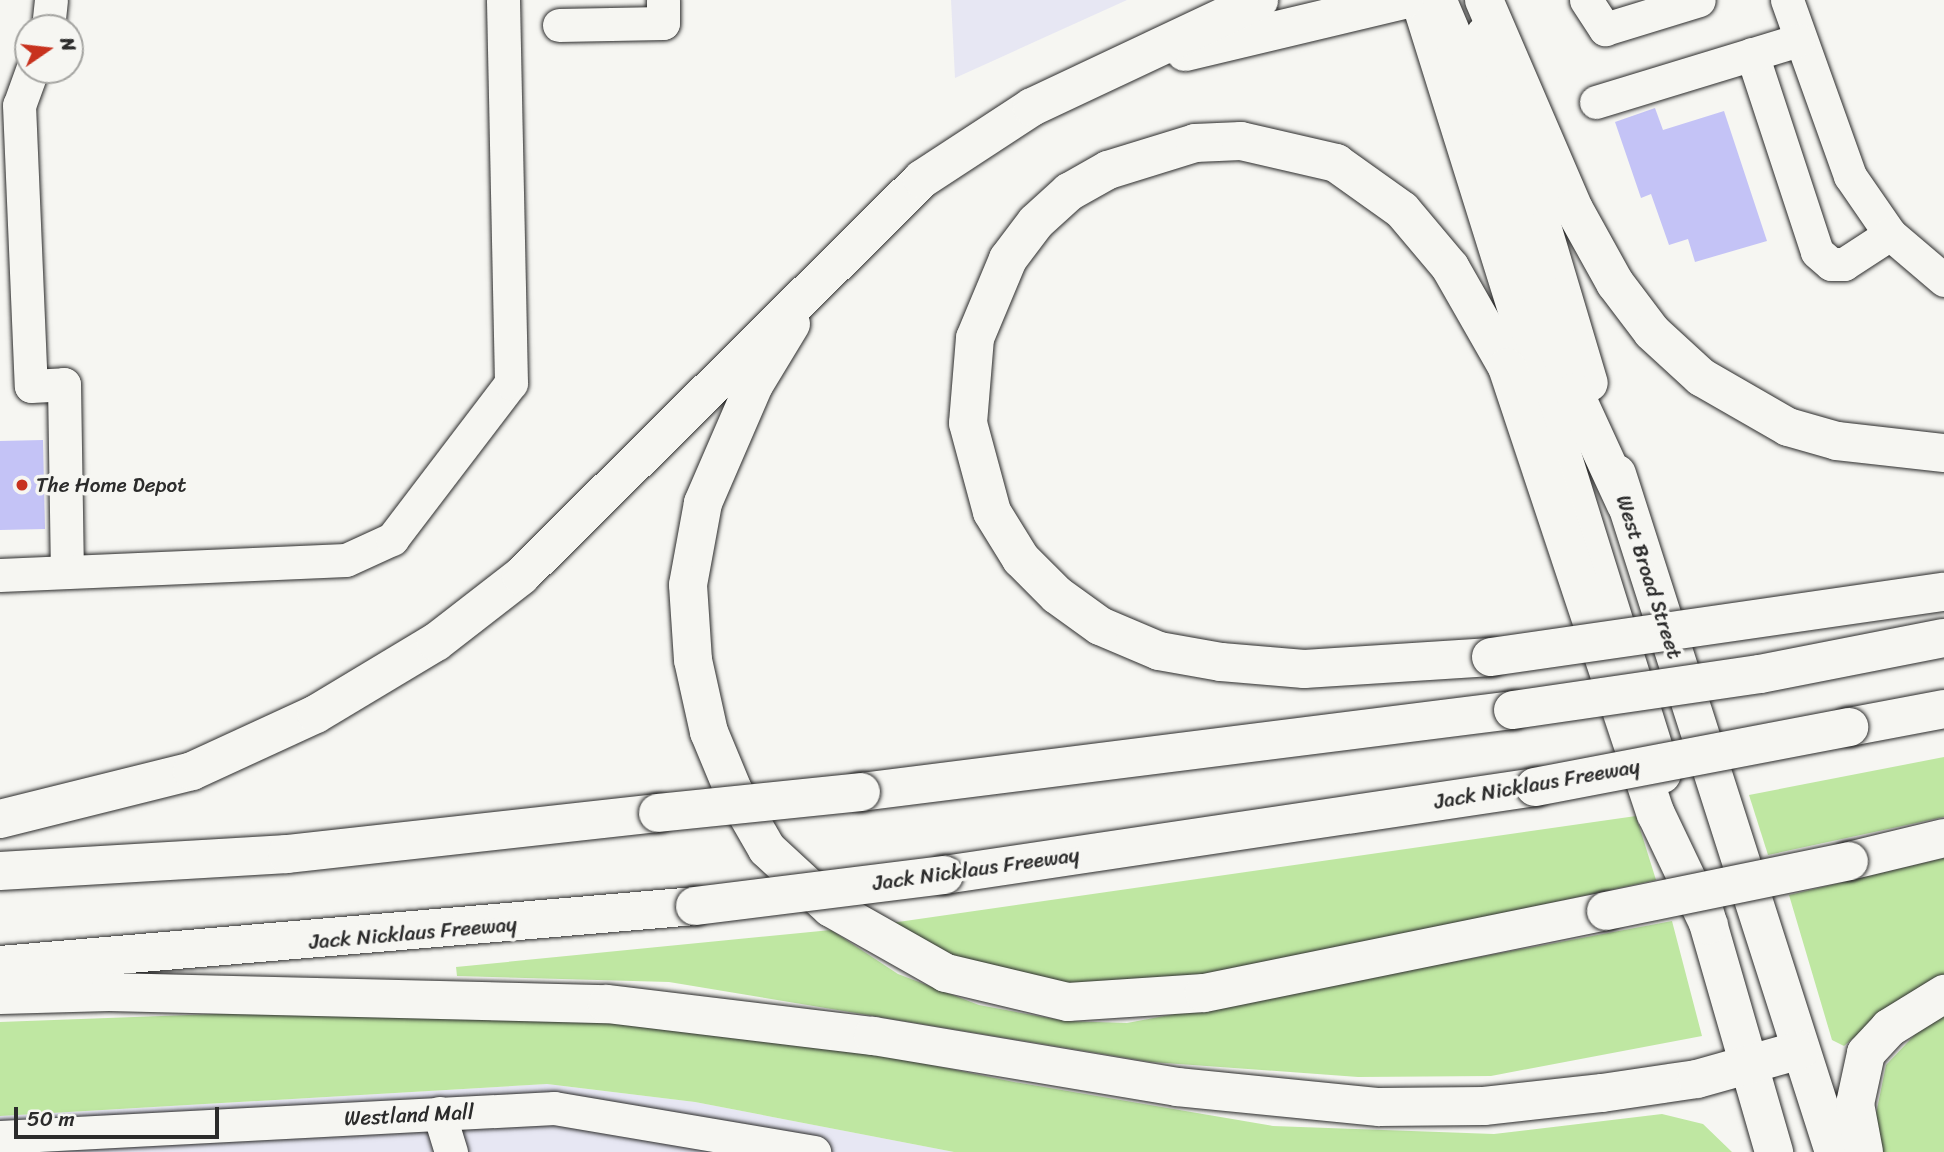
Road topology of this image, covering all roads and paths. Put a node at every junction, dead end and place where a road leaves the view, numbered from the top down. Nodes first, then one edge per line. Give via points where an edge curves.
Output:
1 (503, 0) edge
2 (663, 0) edge
3 (1259, 0) edge
4 (1404, 0) edge
5 (1420, 0) edge
6 (1427, 0) edge
7 (1474, 0) edge
8 (1484, 0) edge
9 (1586, 0) edge
10 (1699, 0) edge
11 (1787, 0) edge
12 (559, 25) dead end
13 (1800, 40) junction
14 (1752, 54) junction
15 (1112, 69) junction
16 (27, 84) edge
17 (1595, 102) dead end
18 (1890, 234) junction
19 (820, 277) junction
20 (1944, 280) edge
21 (1944, 453) edge
22 (1626, 505) junction
23 (67, 572) junction
24 (0, 575) edge
25 (1944, 592) edge
26 (1944, 638) edge
27 (1944, 709) edge
28 (0, 820) edge
29 (1944, 838) edge
30 (0, 871) edge
31 (1709, 925) junction
32 (0, 965) edge
33 (1944, 994) edge
34 (0, 995) edge
35 (1800, 1050) junction
36 (1748, 1066) junction
37 (439, 1113) junction
38 (286, 1122) junction
39 (0, 1137) edge
40 (274, 1152) edge
41 (451, 1152) edge
42 (814, 1152) edge
43 (1774, 1152) edge
44 (1834, 1152) edge
45 (1864, 1152) edge

1 - 23 street via 511,383 498,401 392,539 346,560
2 - 12 street via 663,23
3 - 15 main road
4 - 15 main road
5 - 31 main road
6 - 22 main road via 1440,6 1454,39 1574,393
7 - 22 main road, West Broad Street
8 - 21 main road via 1574,209 1615,284 1652,332 1701,377 1788,427 1836,441
9 - 10 street via 1605,29
11 - 13 street
13 - 14 street
13 - 18 street via 1836,147
14 - 17 street
14 - 18 street via 1817,252 1831,264 1844,264
15 - 19 main road via 1032,107 922,179
16 - 23 street via 19,105 31,386 64,384
18 - 20 street
19 - 28 main road via 521,576 436,642 316,714 192,771
19 - 29 main road, bridge via 731,431 703,503 688,585 693,660 709,732 733,790 767,849 831,908 946,973 1068,1002 1204,993
22 - 35 main road, West Broad Street
23 - 24 street
25 - 31 main road, bridge via 1491,657 1304,669 1159,651 1100,626 1056,595 1021,559 992,512 968,423 975,338 1008,259 1036,222 1069,192 1108,170 1195,143 1241,141 1336,163 1402,210 1450,267 1507,368 1656,814
26 - 30 main road, bridge via 1760,674 1513,710 861,792 287,855
27 - 32 main road, Jack Nicklaus Freeway, bridge via 1535,787 944,875 695,905
31 - 36 main road
33 - 45 main road via 1889,1028 1866,1053 1855,1104
34 - 36 main road via 109,992 607,1004 873,1036 1177,1087 1379,1107 1542,1101 1697,1079
35 - 36 main road
35 - 44 main road, West Broad Street
36 - 43 main road
37 - 38 street, Westland Mall
37 - 41 street
37 - 42 street, Westland Mall via 554,1108
38 - 39 street, Westland Mall
38 - 40 street

